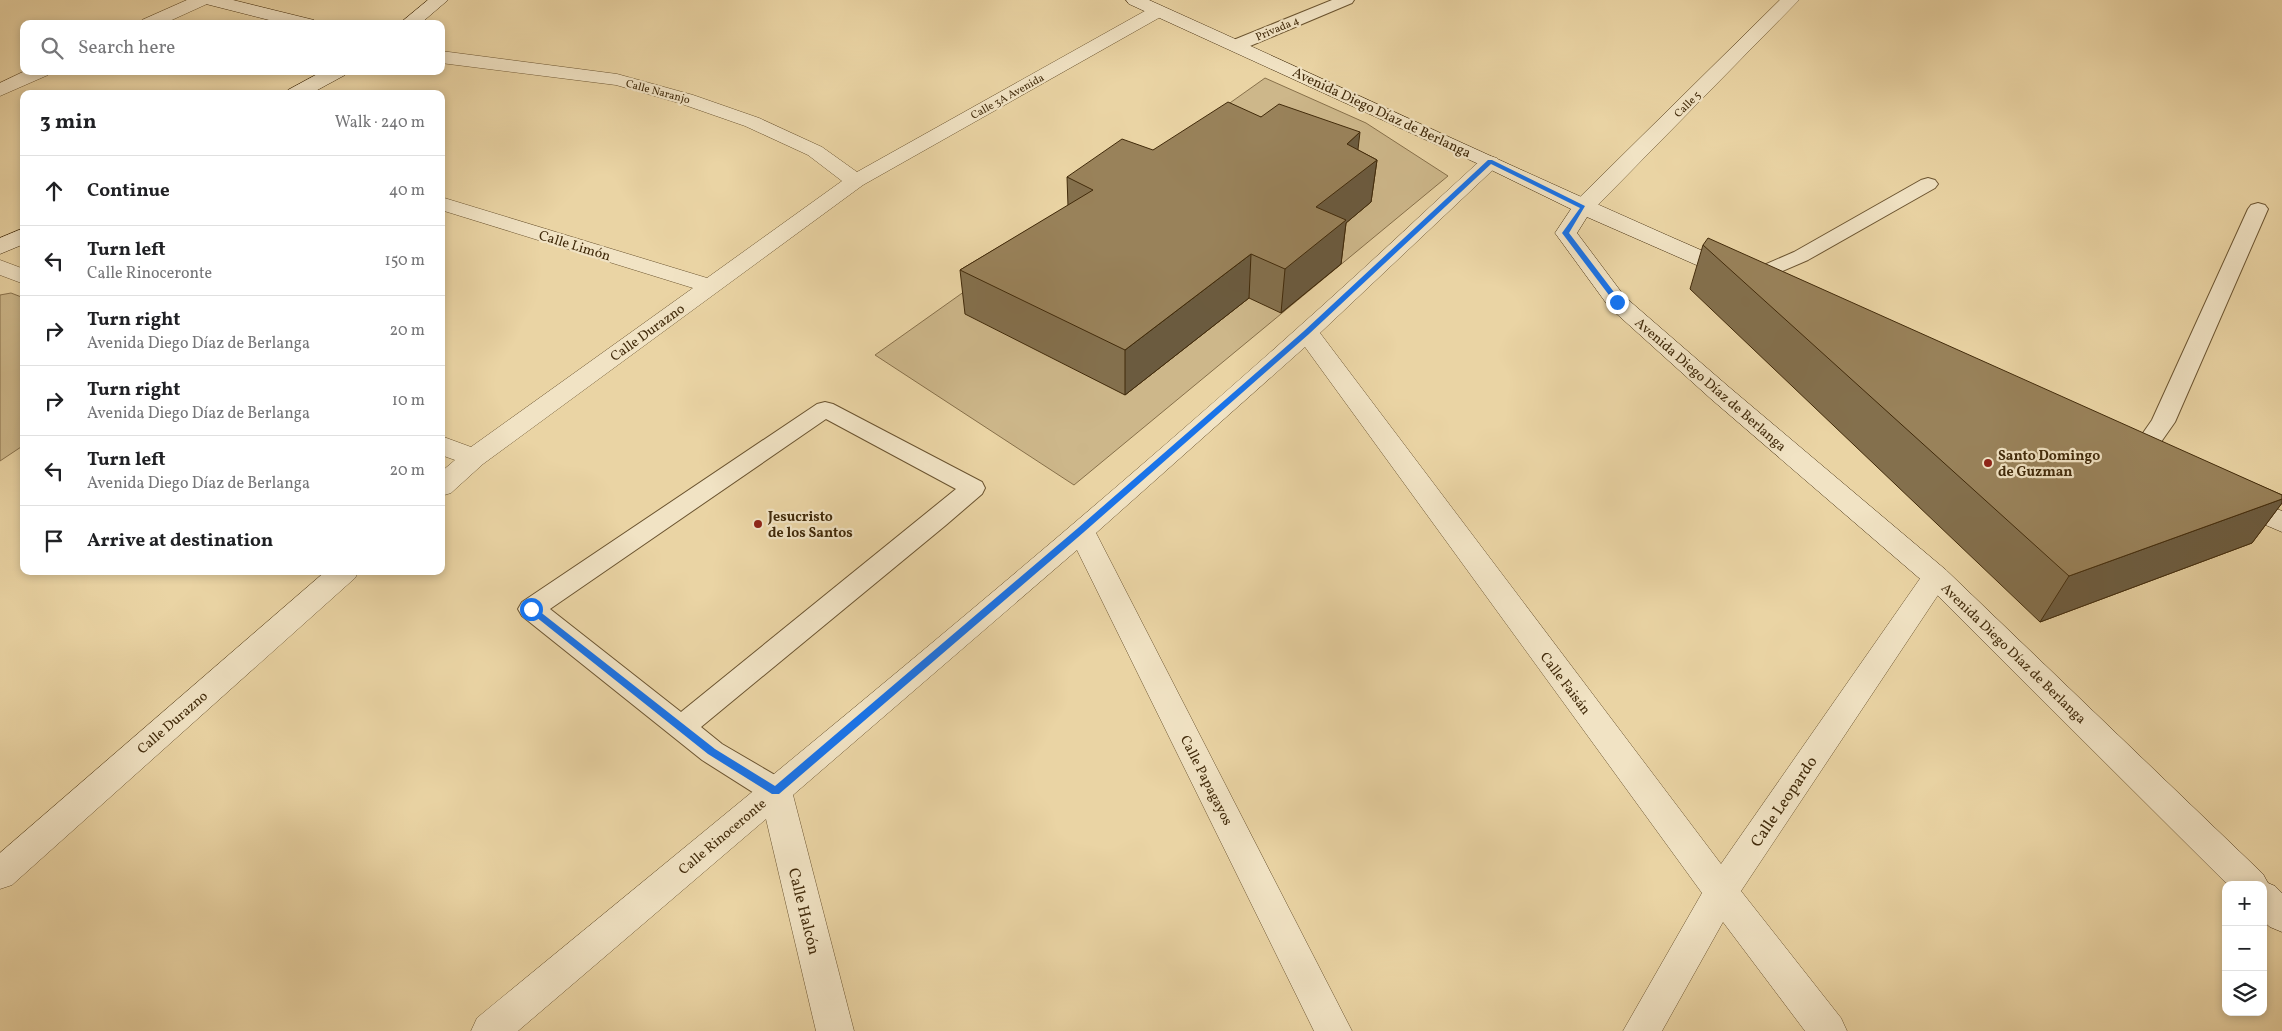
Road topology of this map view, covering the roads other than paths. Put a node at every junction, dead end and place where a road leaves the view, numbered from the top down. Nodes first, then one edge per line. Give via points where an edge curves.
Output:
1 (201, 0) edge
2 (212, 0) edge
3 (438, 0) edge
4 (1135, 0) edge
5 (1346, 0) edge
6 (1790, 0) edge
7 (1158, 11) junction
8 (157, 20) edge
9 (292, 20) edge
10 (413, 20) edge
11 (1237, 46) junction
12 (445, 57) edge
13 (32, 75) edge
14 (331, 75) edge
15 (0, 90) edge
16 (302, 90) edge
17 (1490, 162) junction
18 (856, 181) junction
19 (1928, 184) dead end
20 (445, 204) edge
21 (1583, 207) junction
22 (2258, 209) dead end
23 (20, 237) edge
24 (0, 247) edge
25 (0, 267) edge
26 (20, 275) edge
27 (1748, 279) junction
28 (709, 286) junction
29 (1775, 292) edge
30 (1307, 333) junction
31 (445, 447) edge
32 (2139, 456) edge
33 (474, 458) junction
34 (445, 483) edge
35 (2219, 493) edge
36 (2282, 522) edge
37 (1081, 530) junction
38 (340, 575) edge
39 (1936, 577) junction
40 (681, 728) junction
41 (776, 791) junction
42 (0, 874) edge
43 (2246, 881) edge
44 (1722, 892) junction
45 (2267, 901) edge
46 (2282, 916) edge
47 (490, 1031) edge
48 (835, 1031) edge
49 (1333, 1031) edge
50 (1642, 1031) edge
51 (1828, 1031) edge

1 - 8 street
2 - 9 street
3 - 10 street
4 - 7 street, Avenida Diego Díaz de Berlanga
5 - 11 lane, Privada 4
6 - 21 street, Calle 5
7 - 11 street, Avenida Diego Díaz de Berlanga
7 - 18 street, Calle 3A Avenida
11 - 17 street, Avenida Diego Díaz de Berlanga
12 - 18 street, Calle Naranjo via 617,80 686,98 752,122 815,151
13 - 15 street
14 - 16 street
17 - 21 street, Avenida Diego Díaz de Berlanga
17 - 30 street, Calle Rinoceronte
18 - 28 street, Calle Durazno
19 - 27 lane via 1801,256
20 - 28 street, Calle Limón
21 - 27 street
21 - 39 street, Avenida Diego Díaz de Berlanga via 1566,233 1617,302
22 - 32 lane via 2163,422
23 - 24 street
25 - 26 street
27 - 29 street
28 - 33 street, Calle Durazno
30 - 37 street, Calle Rinoceronte
30 - 44 street, Calle Faisán
31 - 33 street
33 - 34 street, Calle Durazno
35 - 36 street
37 - 41 street, Calle Rinoceronte
37 - 49 street, Calle Papagayos
38 - 42 street, Calle Durazno
39 - 43 street, Avenida Diego Díaz de Berlanga
39 - 44 street, Calle Leopardo
40 - 40 lane via 888,560 972,488 826,409 531,609
40 - 41 lane via 712,752
41 - 47 street, Calle Rinoceronte
41 - 48 street, Calle Halcón
44 - 50 street, Calle Leopardo
44 - 51 street, Calle Faisán
45 - 46 street

